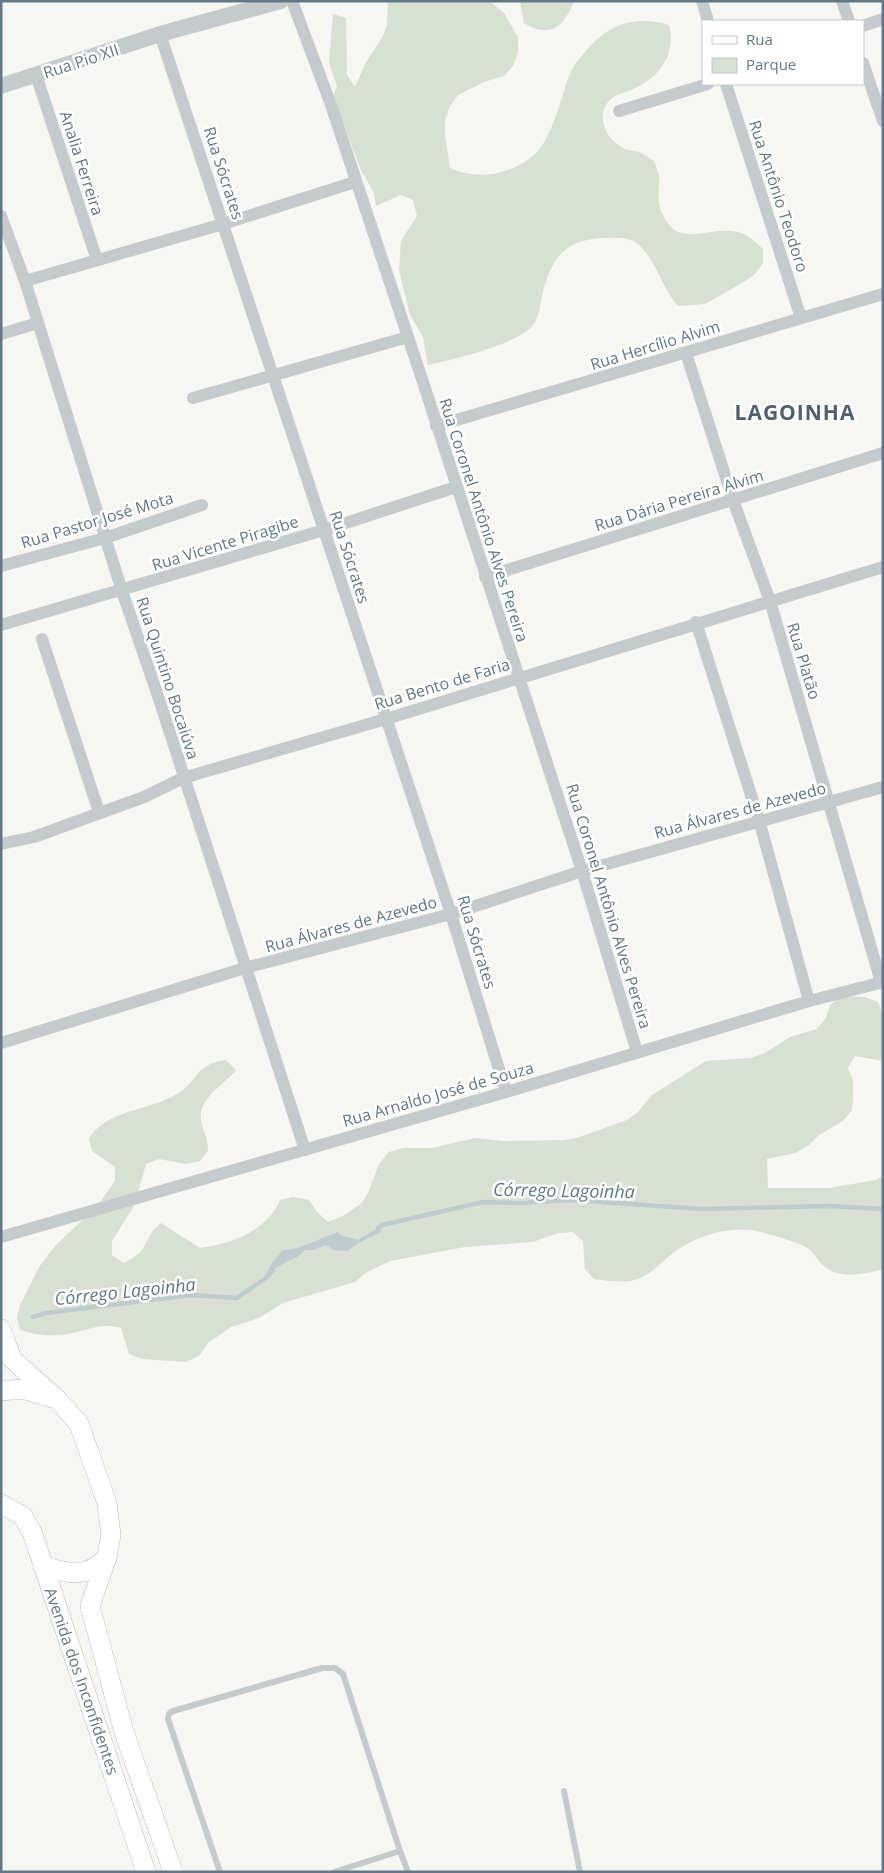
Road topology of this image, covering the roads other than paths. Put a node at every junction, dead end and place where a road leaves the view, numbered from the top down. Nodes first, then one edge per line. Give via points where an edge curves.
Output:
1 (282, 1) edge
2 (292, 1) edge
3 (702, 1) edge
4 (842, 1) edge
5 (883, 19) edge
6 (708, 20) edge
7 (849, 20) edge
8 (864, 26) edge
9 (160, 34) junction
10 (864, 66) edge
11 (36, 75) junction
12 (705, 85) edge
13 (726, 85) edge
14 (1, 86) edge
15 (618, 111) dead end
16 (883, 121) edge
17 (355, 182) junction
18 (1, 216) edge
19 (223, 224) junction
20 (97, 260) junction
21 (25, 281) junction
22 (883, 294) edge
23 (801, 318) junction
24 (38, 323) junction
25 (1, 334) edge
26 (408, 337) junction
27 (686, 353) junction
28 (274, 374) junction
29 (193, 398) dead end
30 (436, 426) junction
31 (883, 453) edge
32 (456, 487) junction
33 (733, 500) junction
34 (202, 505) dead end
35 (324, 530) junction
36 (105, 538) junction
37 (1, 566) edge
38 (883, 567) edge
39 (485, 576) junction
40 (122, 591) junction
41 (770, 602) junction
42 (696, 622) junction
43 (1, 625) edge
44 (42, 639) dead end
45 (519, 677) junction
46 (386, 719) junction
47 (183, 778) junction
48 (883, 787) edge
49 (830, 802) junction
50 (99, 812) junction
51 (759, 820) junction
52 (1, 844) edge
53 (582, 871) junction
54 (451, 914) junction
55 (245, 968) junction
56 (882, 982) edge
57 (809, 1001) junction
58 (1, 1043) edge
59 (637, 1052) junction
60 (506, 1092) junction
61 (304, 1150) junction
62 (1, 1237) edge
63 (1, 1329) edge
64 (1, 1390) edge
65 (58, 1400) junction
66 (1, 1504) edge
67 (107, 1557) junction
68 (43, 1566) junction
69 (99, 1731) junction
70 (124, 1732) junction
71 (564, 1791) dead end
72 (400, 1851) junction
73 (146, 1872) edge
74 (173, 1872) edge
75 (220, 1872) edge
76 (334, 1872) edge
77 (408, 1872) edge
78 (580, 1872) edge

1 - 9 street, Rua Pio XII
2 - 17 street, Rua Coronel Antônio Alves Pereira via 331,105
3 - 6 street
4 - 7 street
5 - 8 street
9 - 11 street, Rua Pio XII
9 - 19 street, Rua Sócrates
10 - 16 street
11 - 14 street, Rua Pio XII
11 - 20 street, Analia Ferreira
12 - 15 street
13 - 23 street, Rua Antônio Teodoro
17 - 19 street
17 - 26 street, Rua Coronel Antônio Alves Pereira
18 - 21 street, Rua Quintino Bocaiúva
19 - 20 street
19 - 28 street, Rua Sócrates
20 - 21 street
21 - 24 street, Rua Quintino Bocaiúva
22 - 23 street, Rua Hercílio Alvim
23 - 27 street, Rua Hercílio Alvim
24 - 25 street
24 - 36 street, Rua Quintino Bocaiúva
26 - 28 street
26 - 30 street, Rua Coronel Antônio Alves Pereira
27 - 30 street, Rua Hercílio Alvim
27 - 33 street, Rua Platão
28 - 29 street
28 - 35 street, Rua Sócrates
30 - 32 street, Rua Coronel Antônio Alves Pereira
31 - 33 street, Rua Dária Pereira Alvim
32 - 35 street, Rua Vicente Piragibe
32 - 39 street, Rua Coronel Antônio Alves Pereira
33 - 39 street, Rua Dária Pereira Alvim
33 - 41 street, Rua Platão
34 - 36 street, Rua Pastor José Mota
35 - 40 street, Rua Vicente Piragibe
35 - 46 street, Rua Sócrates
36 - 37 street, Rua Pastor José Mota
36 - 40 street, Rua Quintino Bocaiúva
38 - 41 street, Rua Bento de Faria
39 - 45 street, Rua Coronel Antônio Alves Pereira
40 - 43 street, Rua Vicente Piragibe
40 - 47 street, Rua Quintino Bocaiúva
41 - 42 street, Rua Bento de Faria
41 - 49 street, Rua Platão
42 - 45 street, Rua Bento de Faria
42 - 51 street
44 - 50 street
45 - 46 street, Rua Bento de Faria
45 - 53 street, Rua Coronel Antônio Alves Pereira
46 - 47 street, Rua Bento de Faria
46 - 54 street, Rua Sócrates
47 - 50 street, Rua Bento de Faria via 144,797
47 - 55 street, Rua Quintino Bocaiúva
48 - 49 street, Rua Álvares de Azevedo
49 - 51 street, Rua Álvares de Azevedo
49 - 56 street, Rua Platão
50 - 52 street, Rua Bento de Faria via 34,837
51 - 53 street, Rua Álvares de Azevedo
51 - 57 street
53 - 54 street, Rua Álvares de Azevedo
53 - 59 street, Rua Coronel Antônio Alves Pereira
54 - 55 street, Rua Álvares de Azevedo
54 - 60 street, Rua Sócrates
55 - 58 street, Rua Álvares de Azevedo
55 - 61 street, Rua Quintino Bocaiúva
56 - 57 street, Rua Arnaldo José de Souza
57 - 59 street, Rua Arnaldo José de Souza
59 - 60 street, Rua Arnaldo José de Souza
60 - 61 street, Rua Arnaldo José de Souza
61 - 62 street, Rua Arnaldo José de Souza
63 - 65 main road, Avenida dos Inconfidentes via 12,1359
64 - 65 main road via 22,1389
65 - 67 main road, Avenida dos Inconfidentes via 79,1424 107,1503 111,1535
66 - 68 main road, Avenida dos Inconfidentes via 22,1516 32,1532
67 - 68 main road via 97,1567 73,1574
67 - 70 main road, Avenida dos Inconfidentes via 90,1606
68 - 69 main road, Avenida dos Inconfidentes
69 - 70 main road
69 - 73 main road, Avenida dos Inconfidentes
70 - 74 main road, Avenida dos Inconfidentes
71 - 78 lane
72 - 75 lane via 343,1674 335,1668 322,1668 169,1714
72 - 76 lane
72 - 77 lane

